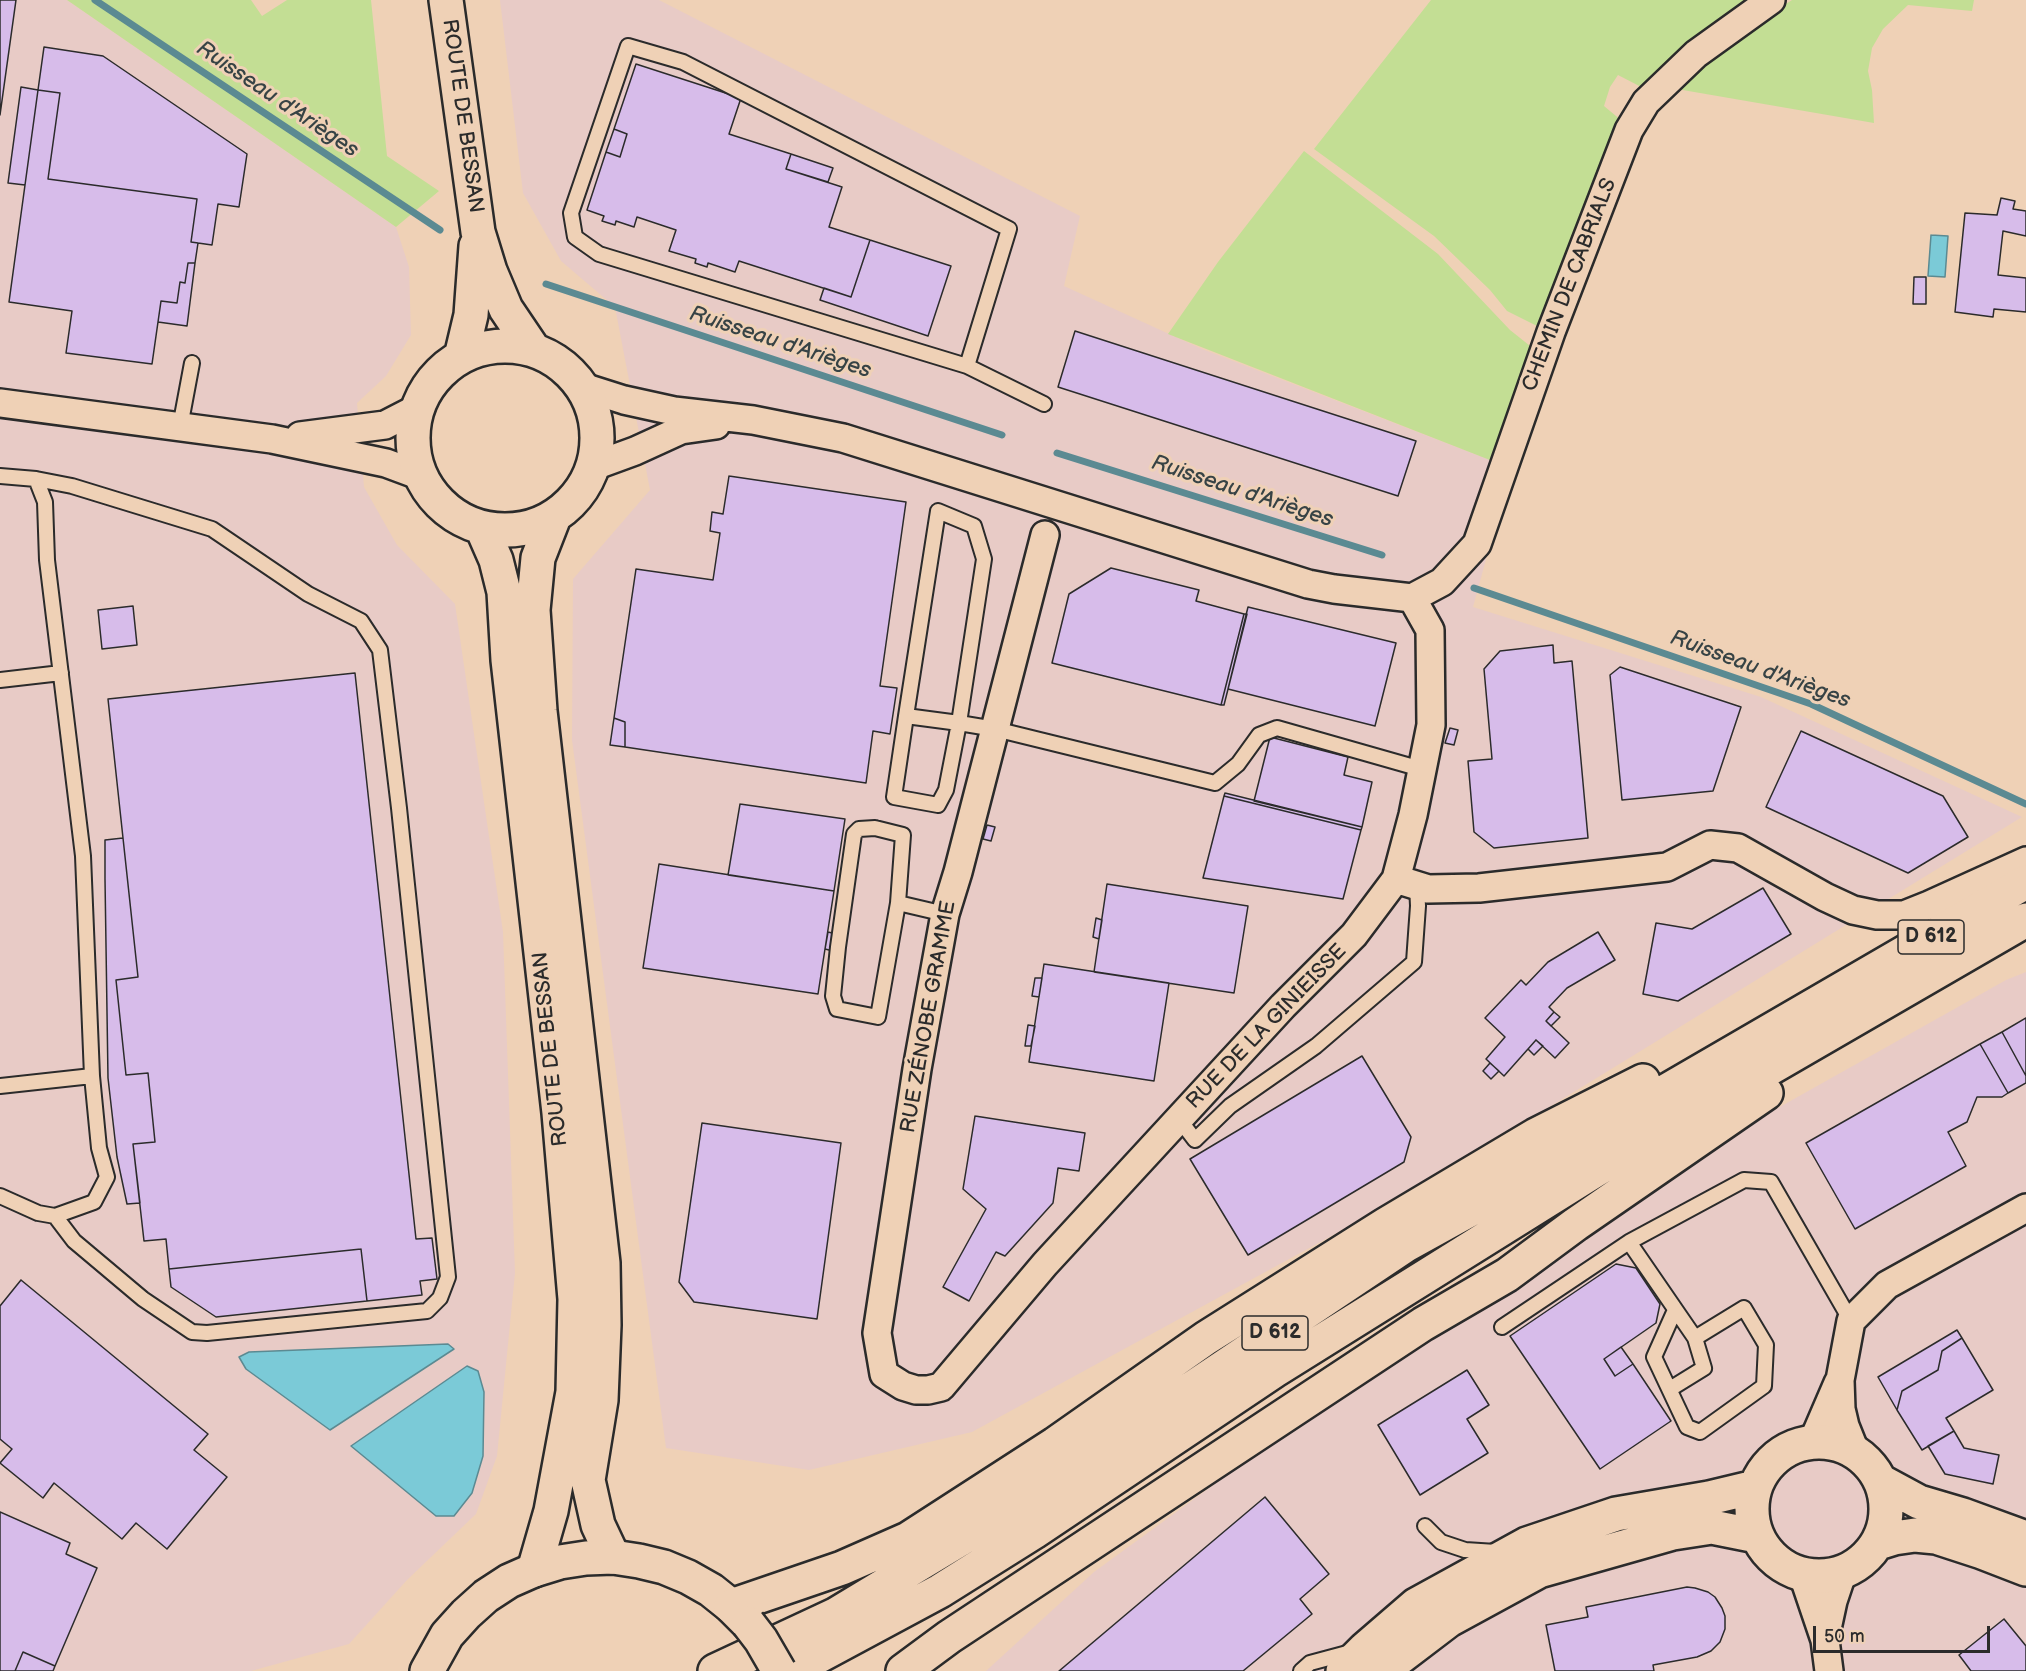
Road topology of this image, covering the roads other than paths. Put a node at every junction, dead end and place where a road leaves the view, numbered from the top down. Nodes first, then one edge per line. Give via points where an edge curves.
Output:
1 (446, 0) edge
2 (1771, 0) edge
3 (478, 232) junction
4 (533, 349) junction
5 (461, 357) junction
6 (192, 363) dead end
7 (967, 366) junction
8 (583, 387) junction
9 (0, 403) edge
10 (1044, 404) dead end
11 (418, 408) junction
12 (753, 420) junction
13 (180, 427) junction
14 (272, 439) junction
15 (594, 466) junction
16 (0, 476) edge
17 (421, 476) junction
18 (36, 479) junction
19 (1016, 492) junction
20 (554, 517) junction
21 (482, 528) junction
22 (1045, 535) junction
23 (1219, 557) junction
24 (1412, 598) junction
25 (61, 673) junction
26 (0, 680) edge
27 (906, 716) junction
28 (958, 723) junction
29 (994, 729) junction
30 (1421, 769) junction
31 (2026, 861) edge
32 (1406, 882) junction
33 (2026, 882) edge
34 (898, 903) junction
35 (945, 914) junction
36 (2026, 920) edge
37 (1981, 947) junction
38 (1835, 993) junction
39 (92, 1076) junction
40 (0, 1086) edge
41 (1179, 1119) junction
42 (0, 1196) edge
43 (2026, 1208) edge
44 (55, 1216) junction
45 (1629, 1242) junction
46 (1675, 1310) junction
47 (1851, 1321) junction
48 (1502, 1327) dead end
49 (1695, 1338) junction
50 (1274, 1371) junction
51 (1840, 1380) junction
52 (941, 1387) joint
53 (1670, 1389) junction
54 (1813, 1441) junction
55 (1855, 1451) junction
56 (1882, 1482) junction
57 (1755, 1487) junction
58 (1425, 1526) dead end
59 (1757, 1536) junction
60 (2026, 1538) edge
61 (1878, 1543) junction
62 (1510, 1553) junction
63 (614, 1557) junction
64 (2026, 1569) edge
65 (534, 1570) junction
66 (1843, 1571) junction
67 (1803, 1575) junction
68 (740, 1614) junction
69 (1825, 1640) junction
70 (1363, 1664) edge
71 (427, 1671) edge
72 (715, 1671) edge
73 (779, 1671) edge
74 (791, 1671) edge
75 (835, 1671) edge
76 (903, 1671) edge
77 (1301, 1671) edge
78 (1829, 1671) edge

1 - 3 main road, ROUTE DE BESSAN
2 - 24 street, CHEMIN DE CABRIALS via 1696,54 1646,102 1629,130 1551,332 1478,544 1442,582
3 - 4 main road, ROUTE DE BESSAN via 506,309
3 - 5 main road, ROUTE DE BESSAN via 471,315
4 - 5 main road via 490,346
4 - 8 main road via 565,367
5 - 11 main road via 434,379
6 - 13 lane
7 - 7 lane via 599,254 575,237 571,213 628,46 683,62 1008,229
7 - 10 lane
8 - 12 street via 674,411
8 - 15 main road via 598,428
9 - 13 street
11 - 14 street via 385,425
11 - 17 main road via 413,444
12 - 15 street via 681,430
12 - 19 street via 843,438
13 - 14 street
14 - 17 street via 386,463
15 - 20 main road via 575,500
16 - 18 lane
17 - 21 main road via 445,509
18 - 25 lane via 45,502 47,560
18 - 44 lane via 72,486 212,529 308,594 361,621 380,650 448,1277 440,1298 427,1311 192,1332 143,1299 74,1241
19 - 22 street via 1038,516
19 - 23 street
20 - 21 main road via 511,531
20 - 63 main road, ROUTE DE BESSAN via 538,558 533,610 540,711 603,1263 601,1400 588,1480 598,1525
21 - 65 main road, ROUTE DE BESSAN via 504,592 507,660 559,1113 575,1299 573,1392 551,1510
22 - 23 street via 1064,526 1086,523 1171,549
22 - 29 street, RUE ZÉNOBE GRAMME
23 - 24 street via 1334,590
24 - 30 street, RUE DE LA GINIEISSE via 1430,630 1431,725
25 - 26 lane
25 - 39 lane via 83,856
27 - 28 lane
27 - 28 lane via 894,797 938,805 946,790
27 - 28 lane via 938,511 974,526 984,558
28 - 29 lane
29 - 30 lane via 1215,783 1238,764 1259,735 1277,728
29 - 35 street, RUE ZÉNOBE GRAMME
30 - 32 street, RUE DE LA GINIEISSE
31 - 32 street via 1904,915 1877,915 1853,909 1738,848 1710,845 1667,867 1479,888 1428,889
32 - 41 street, RUE DE LA GINIEISSE via 1283,1006
32 - 41 lane via 1418,906 1414,962 1316,1046 1230,1106 1195,1140
33 - 38 main road, D 612
34 - 34 lane via 903,835 875,828 859,829 854,834 838,947 833,996 837,1009 878,1017
34 - 35 lane
35 - 52 street, RUE ZÉNOBE GRAMME via 877,1333 884,1374 916,1390
36 - 37 main road, D 612
37 - 50 main road, D 612 via 1615,1158
37 - 76 main road, D 612 via 1507,1275 1423,1323
38 - 68 main road, D 612 via 1700,1052 1536,1135 1206,1338 1055,1444 908,1539
38 - 72 main road, D 612 via 1406,1245 1022,1502 835,1615
39 - 40 lane
39 - 44 lane via 99,1148 107,1178 94,1202
41 - 52 street, RUE DE LA GINIEISSE via 1045,1264
42 - 44 lane
43 - 47 street via 1887,1285
45 - 46 lane
45 - 47 lane via 1744,1180 1771,1182
45 - 48 lane
46 - 49 lane
46 - 53 lane via 1654,1357
47 - 51 street
49 - 53 lane via 1704,1368
49 - 53 lane via 1744,1308 1766,1345 1764,1386 1700,1432 1687,1427
50 - 74 main road, D 612 via 950,1586
50 - 75 main road via 956,1602
51 - 54 street
51 - 55 street via 1841,1409
54 - 55 main road via 1835,1442
54 - 57 main road via 1785,1450 1764,1470
55 - 56 main road
56 - 60 main road via 1920,1502
56 - 61 main road via 1886,1524
57 - 59 main road via 1752,1520
57 - 62 main road via 1616,1514
58 - 62 lane via 1442,1542 1465,1550
59 - 67 main road via 1783,1567
59 - 70 main road via 1712,1527 1673,1533 1539,1571
61 - 64 main road via 1915,1535 1935,1537
61 - 66 main road via 1858,1565
62 - 70 main road via 1416,1605
63 - 65 main road via 560,1562
63 - 68 main road via 664,1567 696,1581
65 - 71 main road via 509,1581 466,1614 447,1635
66 - 67 main road via 1832,1576
66 - 69 street
67 - 69 street
68 - 73 main road, bridge
69 - 78 street
70 - 77 lane via 1310,1663

